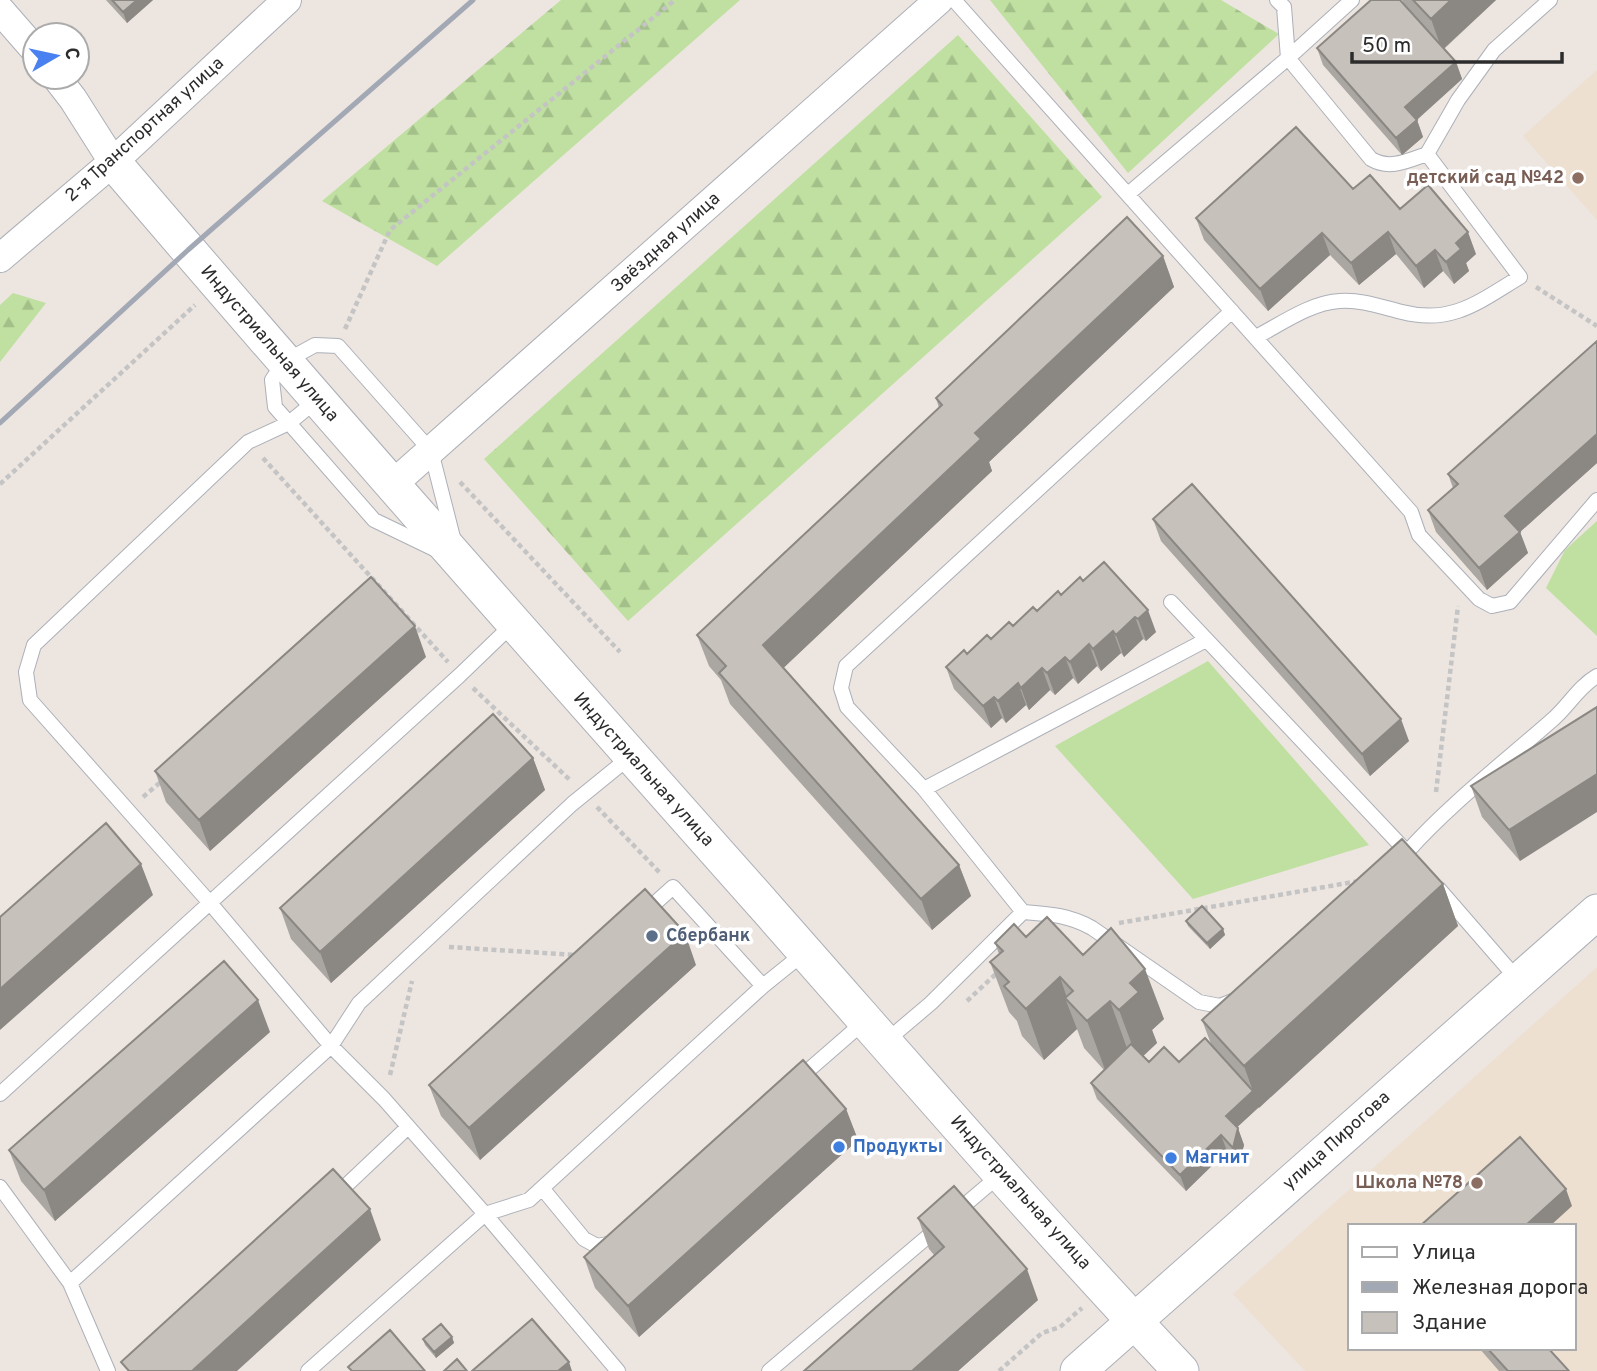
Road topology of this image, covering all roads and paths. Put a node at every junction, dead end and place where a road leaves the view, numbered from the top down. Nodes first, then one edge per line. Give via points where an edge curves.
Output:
1 (287, 0) edge
2 (675, 0) edge
3 (939, 0) edge
4 (954, 0) edge
5 (1277, 0) edge
6 (1352, 0) edge
7 (1550, 0) edge
8 (0, 10) edge
9 (21, 34) edge
10 (1288, 58) junction
11 (67, 91) edge
12 (1427, 154) junction
13 (113, 162) junction
14 (1128, 194) junction
15 (0, 258) edge
16 (1520, 277) junction
17 (218, 285) junction
18 (1232, 311) junction
19 (1597, 327) edge
20 (1256, 337) junction
21 (338, 346) junction
22 (284, 362) junction
23 (317, 399) junction
24 (289, 423) junction
25 (431, 451) junction
26 (0, 484) edge
27 (392, 485) junction
28 (1597, 500) edge
29 (459, 561) junction
30 (1460, 581) junction
31 (378, 584) edge
32 (368, 593) edge
33 (1171, 602) dead end
34 (514, 623) junction
35 (1206, 640) junction
36 (620, 652) dead end
37 (1597, 676) edge
38 (631, 756) junction
39 (168, 775) edge
40 (924, 789) junction
41 (128, 811) junction
42 (1433, 823) junction
43 (1411, 857) junction
44 (1377, 878) joint
45 (1433, 882) edge
46 (210, 903) junction
47 (1023, 912) junction
48 (1597, 912) edge
49 (634, 922) edge
50 (1092, 928) junction
51 (421, 946) junction
52 (805, 952) junction
53 (582, 956) edge
54 (1006, 965) edge
55 (1518, 981) junction
56 (763, 986) junction
57 (1250, 990) edge
58 (966, 1001) dead end
59 (875, 1031) junction
60 (331, 1046) junction
61 (784, 1091) edge
62 (0, 1094) edge
63 (384, 1100) junction
64 (408, 1127) junction
65 (1002, 1174) junction
66 (0, 1186) edge
67 (542, 1188) junction
68 (318, 1211) edge
69 (485, 1214) junction
70 (622, 1234) edge
71 (70, 1283) junction
72 (1088, 1303) dead end
73 (1133, 1320) junction
74 (108, 1371) edge
75 (308, 1371) edge
76 (618, 1371) edge
77 (769, 1371) edge
78 (999, 1371) edge
79 (1078, 1371) edge
80 (1181, 1371) edge

1 - 13 street, 2-я Транспортная улица
2 - 21 path via 390,229
3 - 25 street, Звёздная улица
4 - 14 lane
5 - 10 lane via 1283,7
6 - 10 lane
7 - 12 lane via 1494,50
8 - 9 street
10 - 12 lane via 1371,159 1394,165
10 - 14 lane
11 - 13 street
12 - 16 lane
13 - 15 street, 2-я Транспортная улица
13 - 17 street, Индустриальная улица
14 - 18 lane
16 - 19 path
16 - 20 lane via 1467,309 1439,317 1338,301 1310,309
17 - 22 street, Индустриальная улица
17 - 26 path
18 - 20 lane
18 - 40 lane via 846,666 841,688 847,707
20 - 30 lane via 1411,512 1419,535
21 - 22 lane via 315,345
21 - 25 lane
22 - 23 street, Индустриальная улица
22 - 24 lane via 272,380 275,407
23 - 24 lane
23 - 27 street, Индустриальная улица
24 - 29 lane via 374,520
24 - 41 lane via 248,442 34,645 26,672 30,700
25 - 27 street, Звёздная улица
25 - 29 lane
25 - 36 path
27 - 29 street, Индустриальная улица
28 - 30 lane via 1510,602 1492,606
29 - 34 street, Индустриальная улица
30 - 42 path
31 - 32 path
33 - 35 lane
34 - 38 street, Индустриальная улица
34 - 46 lane
35 - 40 lane
35 - 43 lane
37 - 42 lane
38 - 51 lane via 572,804
38 - 52 street, Индустриальная улица
39 - 41 path
40 - 47 lane
41 - 46 lane
42 - 43 lane
43 - 44 lane
44 - 50 path
45 - 55 lane
46 - 60 lane
46 - 62 lane
47 - 50 lane via 1058,915
47 - 59 lane via 931,1003
48 - 55 street, улица Пирогова
49 - 56 lane via 673,887
50 - 57 lane via 1199,1002 1220,1006 1241,999
51 - 53 path
51 - 60 lane via 359,1003
51 - 63 path
52 - 56 lane
52 - 59 street, Индустриальная улица
54 - 58 path
55 - 73 street, улица Пирогова
56 - 67 lane
59 - 61 lane
59 - 65 street, Индустриальная улица
60 - 63 lane
60 - 71 lane
63 - 64 lane
64 - 68 lane
64 - 69 lane
65 - 73 street, Индустриальная улица
65 - 77 lane
66 - 71 lane
67 - 69 lane via 530,1200
67 - 70 lane via 584,1239 597,1246 612,1243
69 - 75 lane
69 - 76 lane
71 - 74 lane
72 - 78 path via 1060,1326 1042,1333
73 - 79 street, улица Пирогова
73 - 80 street, Индустриальная улица

